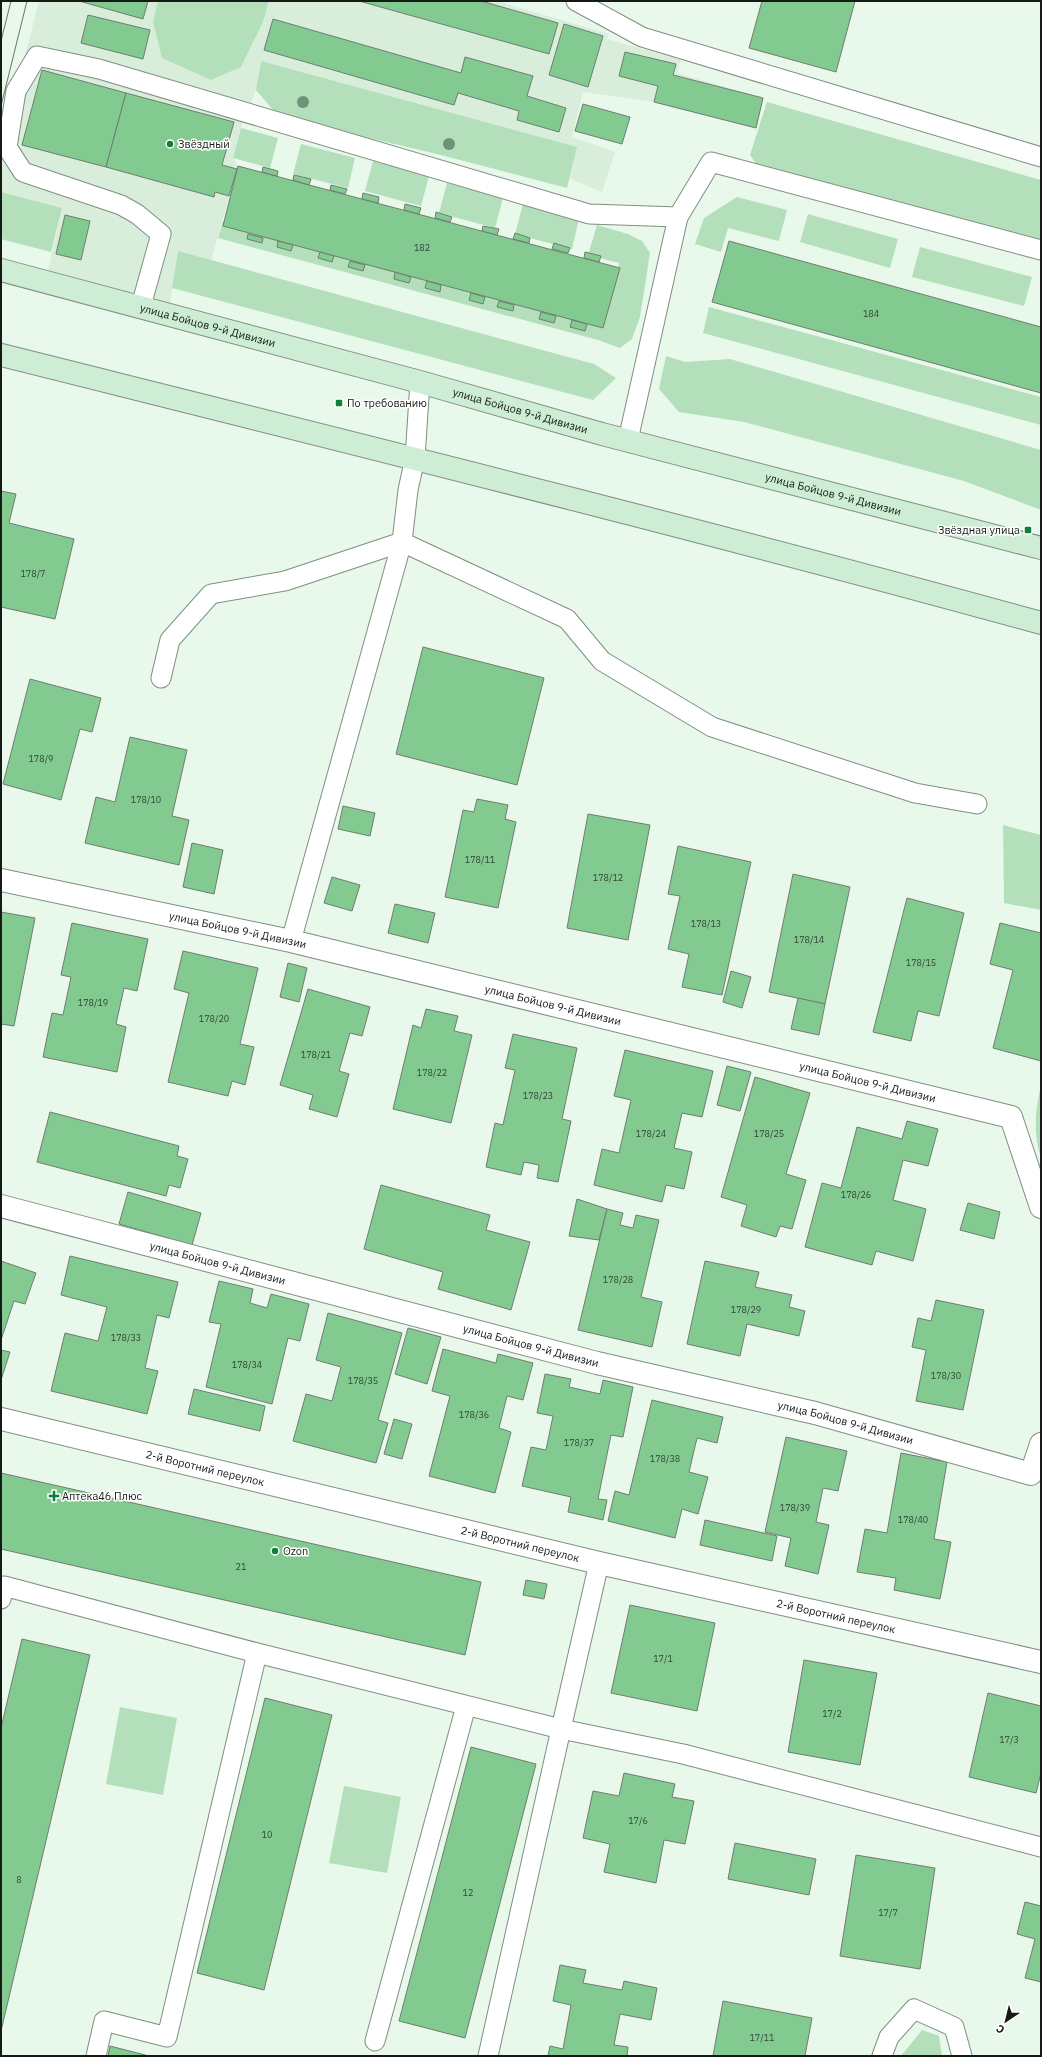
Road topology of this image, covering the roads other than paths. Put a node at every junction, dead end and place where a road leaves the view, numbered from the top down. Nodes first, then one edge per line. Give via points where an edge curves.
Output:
1 (576, 1) edge
2 (1041, 157) edge
3 (678, 217) junction
4 (1041, 250) edge
5 (1, 270) edge
6 (141, 306) junction
7 (1, 355) edge
8 (420, 382) junction
9 (628, 440) junction
10 (415, 458) junction
11 (402, 542) junction
12 (1041, 548) edge
13 (1041, 623) edge
14 (162, 678) dead end
15 (977, 804) dead end
16 (1, 880) edge
17 (291, 941) junction
18 (1, 1206) edge
19 (1041, 1207) edge
20 (1, 1419) edge
21 (1041, 1444) edge
22 (599, 1563) junction
23 (1, 1598) edge
24 (257, 1653) junction
25 (1041, 1662) edge
26 (466, 1706) junction
27 (561, 1729) junction
28 (1041, 1847) edge
29 (375, 2041) dead end
30 (96, 2056) edge
31 (488, 2056) edge
32 (882, 2056) edge
33 (962, 2056) edge

1 - 2 lane via 642,37
3 - 4 lane via 711,162
3 - 6 lane via 589,214 99,69 37,56 16,91 7,147 23,172 122,206 137,214 161,234
3 - 9 lane
5 - 6 main road, улица Бойцов 9-й Дивизии
6 - 8 main road, улица Бойцов 9-й Дивизии
7 - 10 main road
8 - 9 main road, улица Бойцов 9-й Дивизии
8 - 10 lane
9 - 12 main road, улица Бойцов 9-й Дивизии
10 - 11 lane via 408,490
10 - 13 main road
11 - 14 lane via 285,581 211,594 170,640
11 - 15 lane via 567,618 602,660 712,727 915,793
11 - 17 lane
16 - 17 street, улица Бойцов 9-й Дивизии
17 - 19 street, улица Бойцов 9-й Дивизии via 1011,1117
18 - 21 street, улица Бойцов 9-й Дивизии via 597,1364 815,1413 1031,1474
20 - 22 street, 2-й Воротний переулок
22 - 25 street, 2-й Воротний переулок
22 - 27 lane
23 - 24 lane via 4,1586
24 - 26 lane
24 - 30 lane via 168,2036 104,2021
26 - 27 lane
26 - 29 lane
27 - 28 lane via 683,1754
27 - 31 lane
32 - 33 lane via 889,2037 914,2009 954,2027

